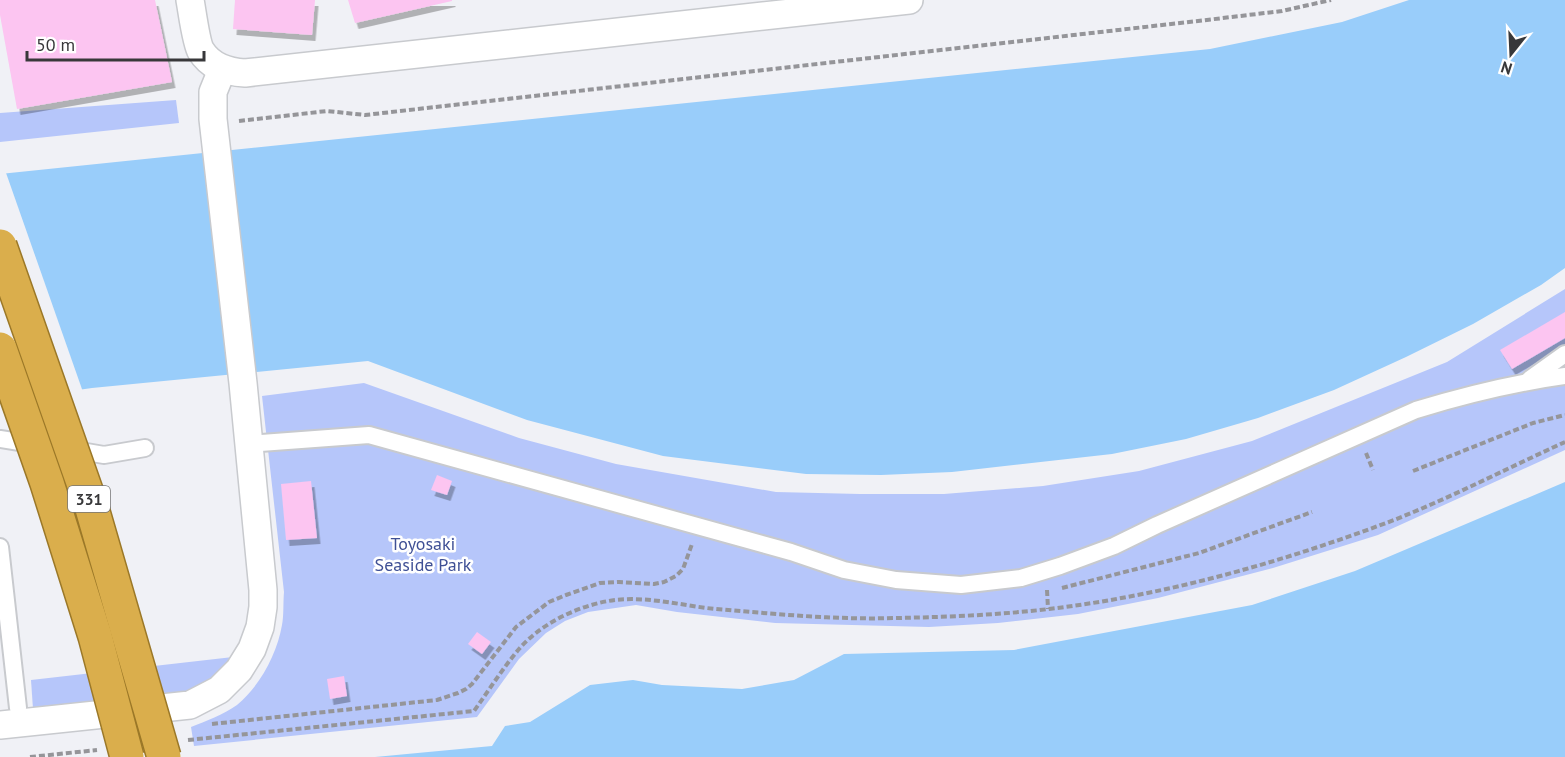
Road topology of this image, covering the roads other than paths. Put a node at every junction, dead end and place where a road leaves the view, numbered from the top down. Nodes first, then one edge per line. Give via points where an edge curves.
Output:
1 (190, 0) edge
2 (909, 0) edge
3 (749, 9) edge
4 (222, 70) junction
5 (0, 246) edge
6 (0, 349) edge
7 (1565, 354) edge
8 (1565, 376) edge
9 (1527, 381) junction
10 (0, 439) edge
11 (248, 444) junction
12 (145, 448) dead end
13 (0, 547) edge
14 (9, 717) edge
15 (173, 749) edge
16 (113, 753) edge

1 - 4 street via 200,50
2 - 3 street
3 - 4 street via 503,46 245,74
4 - 11 street via 213,92 213,119 223,133
5 - 15 highway, 331, bridge
6 - 16 highway, 331, bridge via 91,625
7 - 9 street
8 - 9 street
9 - 11 street via 1416,410 1114,546 1060,566 1021,578 961,585 896,580 844,570 369,435
10 - 12 street via 104,455
11 - 14 street via 263,607 252,650 239,670 219,690 190,705
13 - 14 street

